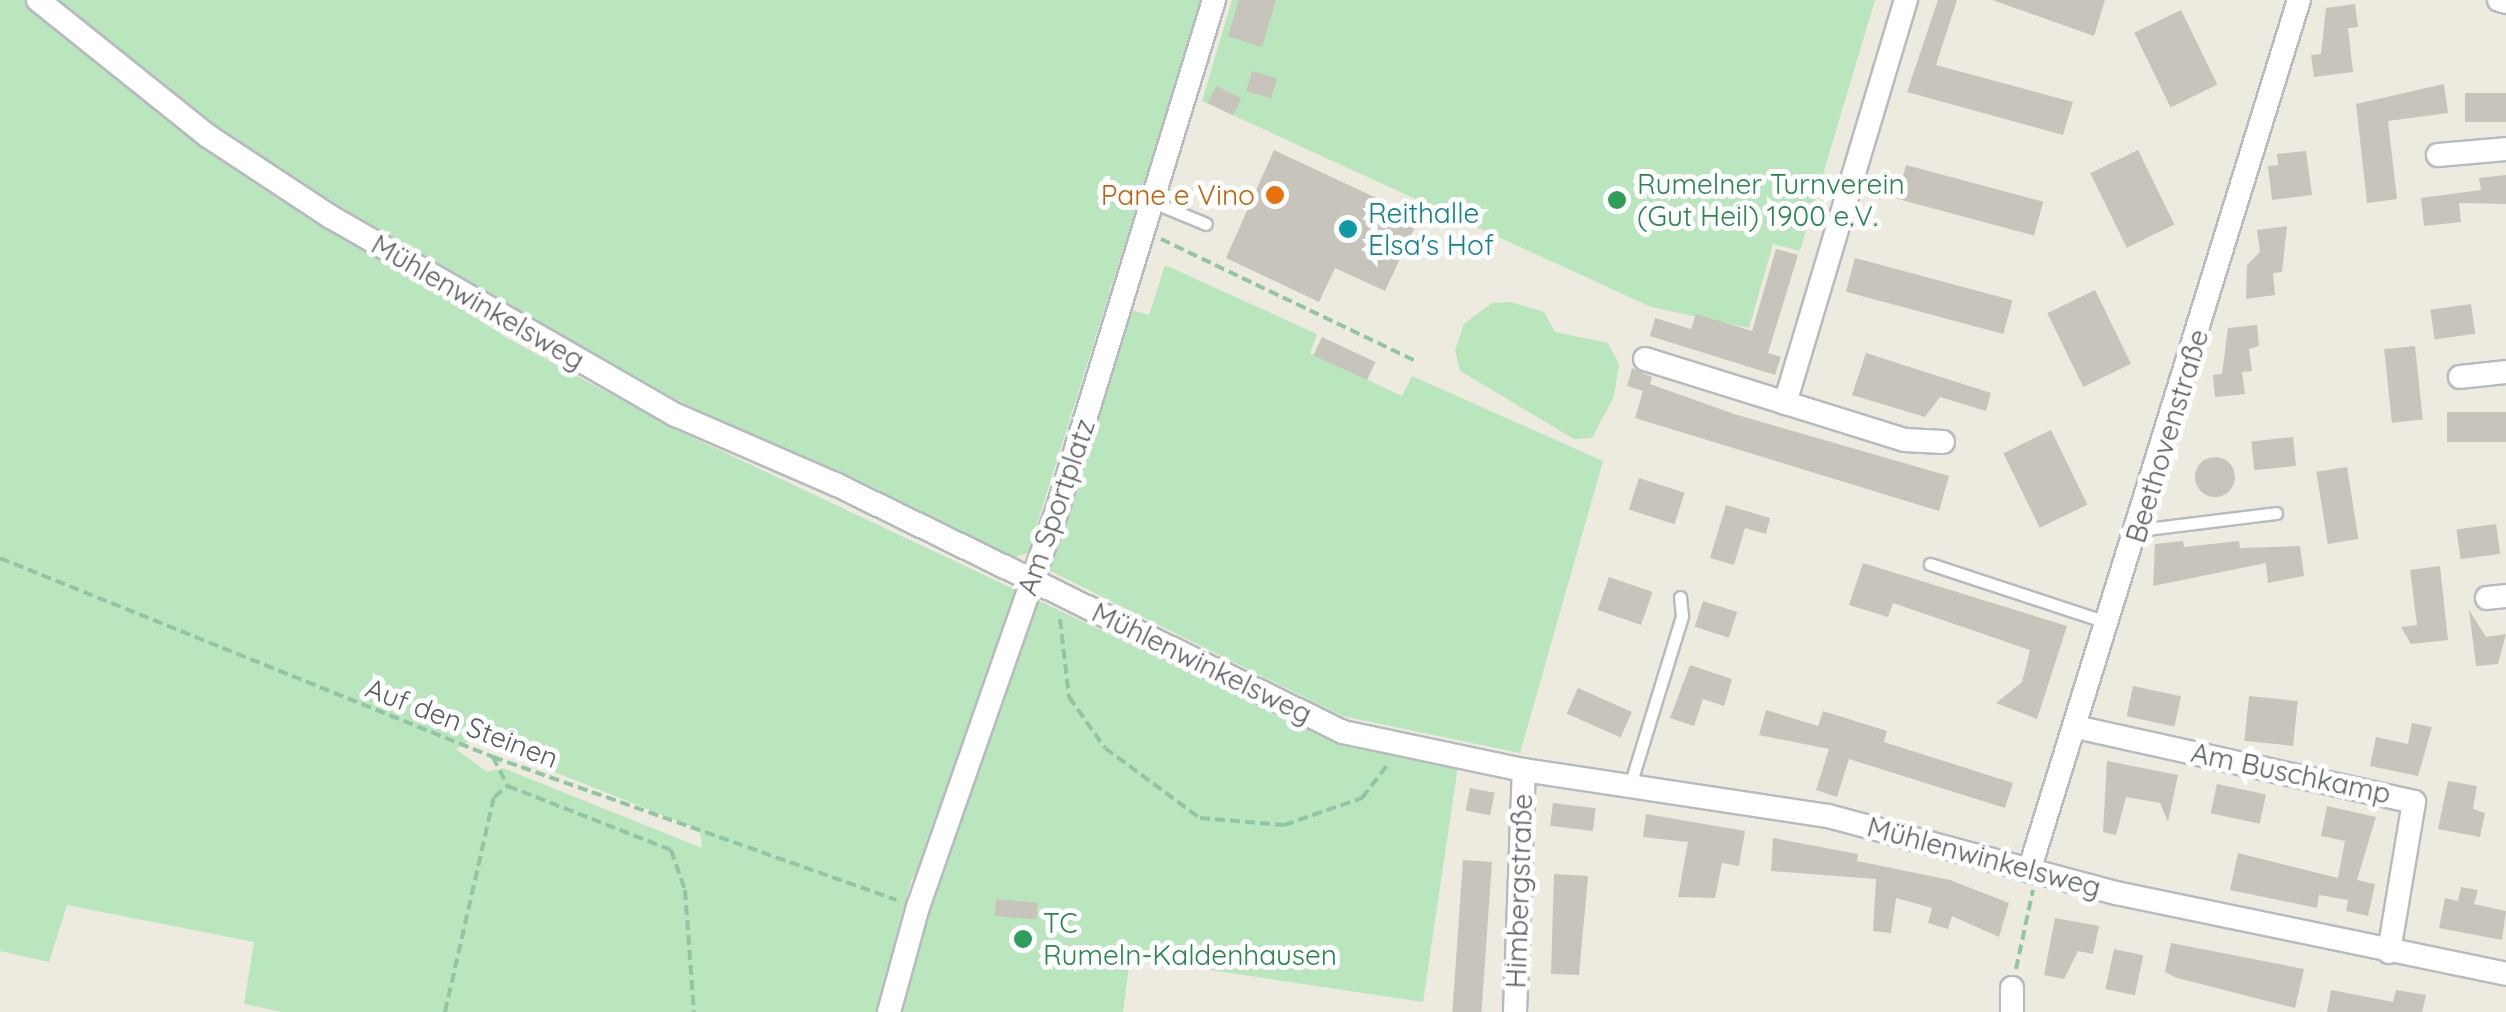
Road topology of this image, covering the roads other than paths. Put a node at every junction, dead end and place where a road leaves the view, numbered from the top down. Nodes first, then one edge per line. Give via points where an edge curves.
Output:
1 (38, 0) edge
2 (1214, 0) edge
3 (1906, 0) edge
4 (2299, 0) edge
5 (2499, 0) edge
6 (2506, 2) edge
7 (2506, 149) edge
8 (2438, 155) dead end
9 (1152, 202) junction
10 (1206, 224) dead end
11 (1645, 359) dead end
12 (2506, 372) edge
13 (2460, 377) dead end
14 (1785, 402) junction
15 (1943, 442) dead end
16 (2276, 513) dead end
17 (2138, 530) junction
18 (1930, 564) dead end
19 (1032, 580) junction
20 (1680, 597) dead end
21 (2109, 622) junction
22 (2076, 728) junction
23 (1524, 770) junction
24 (1631, 782) junction
25 (2033, 872) junction
26 (2389, 952) junction
27 (2506, 974) edge
28 (889, 1012) edge
29 (1515, 1012) edge

1 - 19 street, Mühlenwinkelsweg via 208,136 331,218 676,416
2 - 9 street, Am Sportplatz
3 - 14 street
4 - 17 street, Beethovenstraße
5 - 6 street
7 - 8 street
9 - 10 lane
9 - 19 street, Am Sportplatz
11 - 14 street
12 - 13 street
14 - 15 street via 1904,440
16 - 17 lane
17 - 21 street, Beethovenstraße
18 - 21 lane
19 - 23 street, Mühlenwinkelsweg via 1343,732
19 - 28 street, Am Sportplatz via 918,908
20 - 24 lane via 1682,616
21 - 22 street, Beethovenstraße
22 - 25 street, Beethovenstraße
22 - 26 street, Am Buschkamp via 2414,802
23 - 24 street, Mühlenwinkelsweg
23 - 29 street, Himbergstraße
24 - 25 street, Mühlenwinkelsweg via 1828,816
25 - 26 street, Mühlenwinkelsweg
26 - 27 street, Mühlenwinkelsweg

